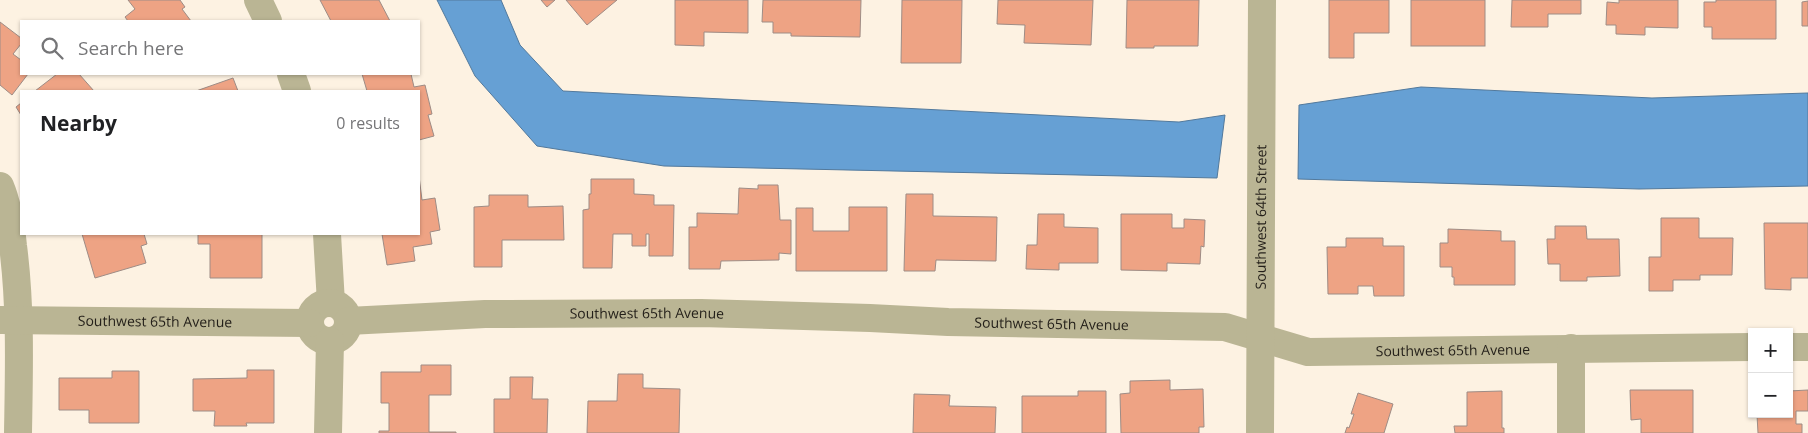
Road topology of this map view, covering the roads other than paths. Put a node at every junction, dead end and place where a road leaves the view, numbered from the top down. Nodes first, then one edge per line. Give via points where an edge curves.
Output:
1 (258, 0) edge
2 (1262, 0) edge
3 (268, 20) edge
4 (291, 75) edge
5 (297, 90) edge
6 (0, 186) edge
7 (327, 235) edge
8 (9, 320) edge
9 (336, 322) junction
10 (1260, 337) junction
11 (1793, 346) edge
12 (1748, 347) edge
13 (1808, 347) edge
14 (1571, 348) junction
15 (18, 433) edge
16 (328, 433) edge
17 (1260, 433) edge
18 (1571, 433) edge

1 - 3 street
2 - 10 street, Southwest 64th Street
4 - 5 street
6 - 8 street via 9,214 17,284
7 - 9 street
8 - 9 street, Southwest 65th Avenue via 310,322 314,334 320,339
8 - 15 street
9 - 10 street, Southwest 65th Avenue via 494,314 700,313 1225,327
9 - 16 street
10 - 14 street, Southwest 65th Avenue via 1308,352
10 - 17 street, Southwest 64th Street
11 - 13 street
12 - 14 street, Southwest 65th Avenue
14 - 18 street

